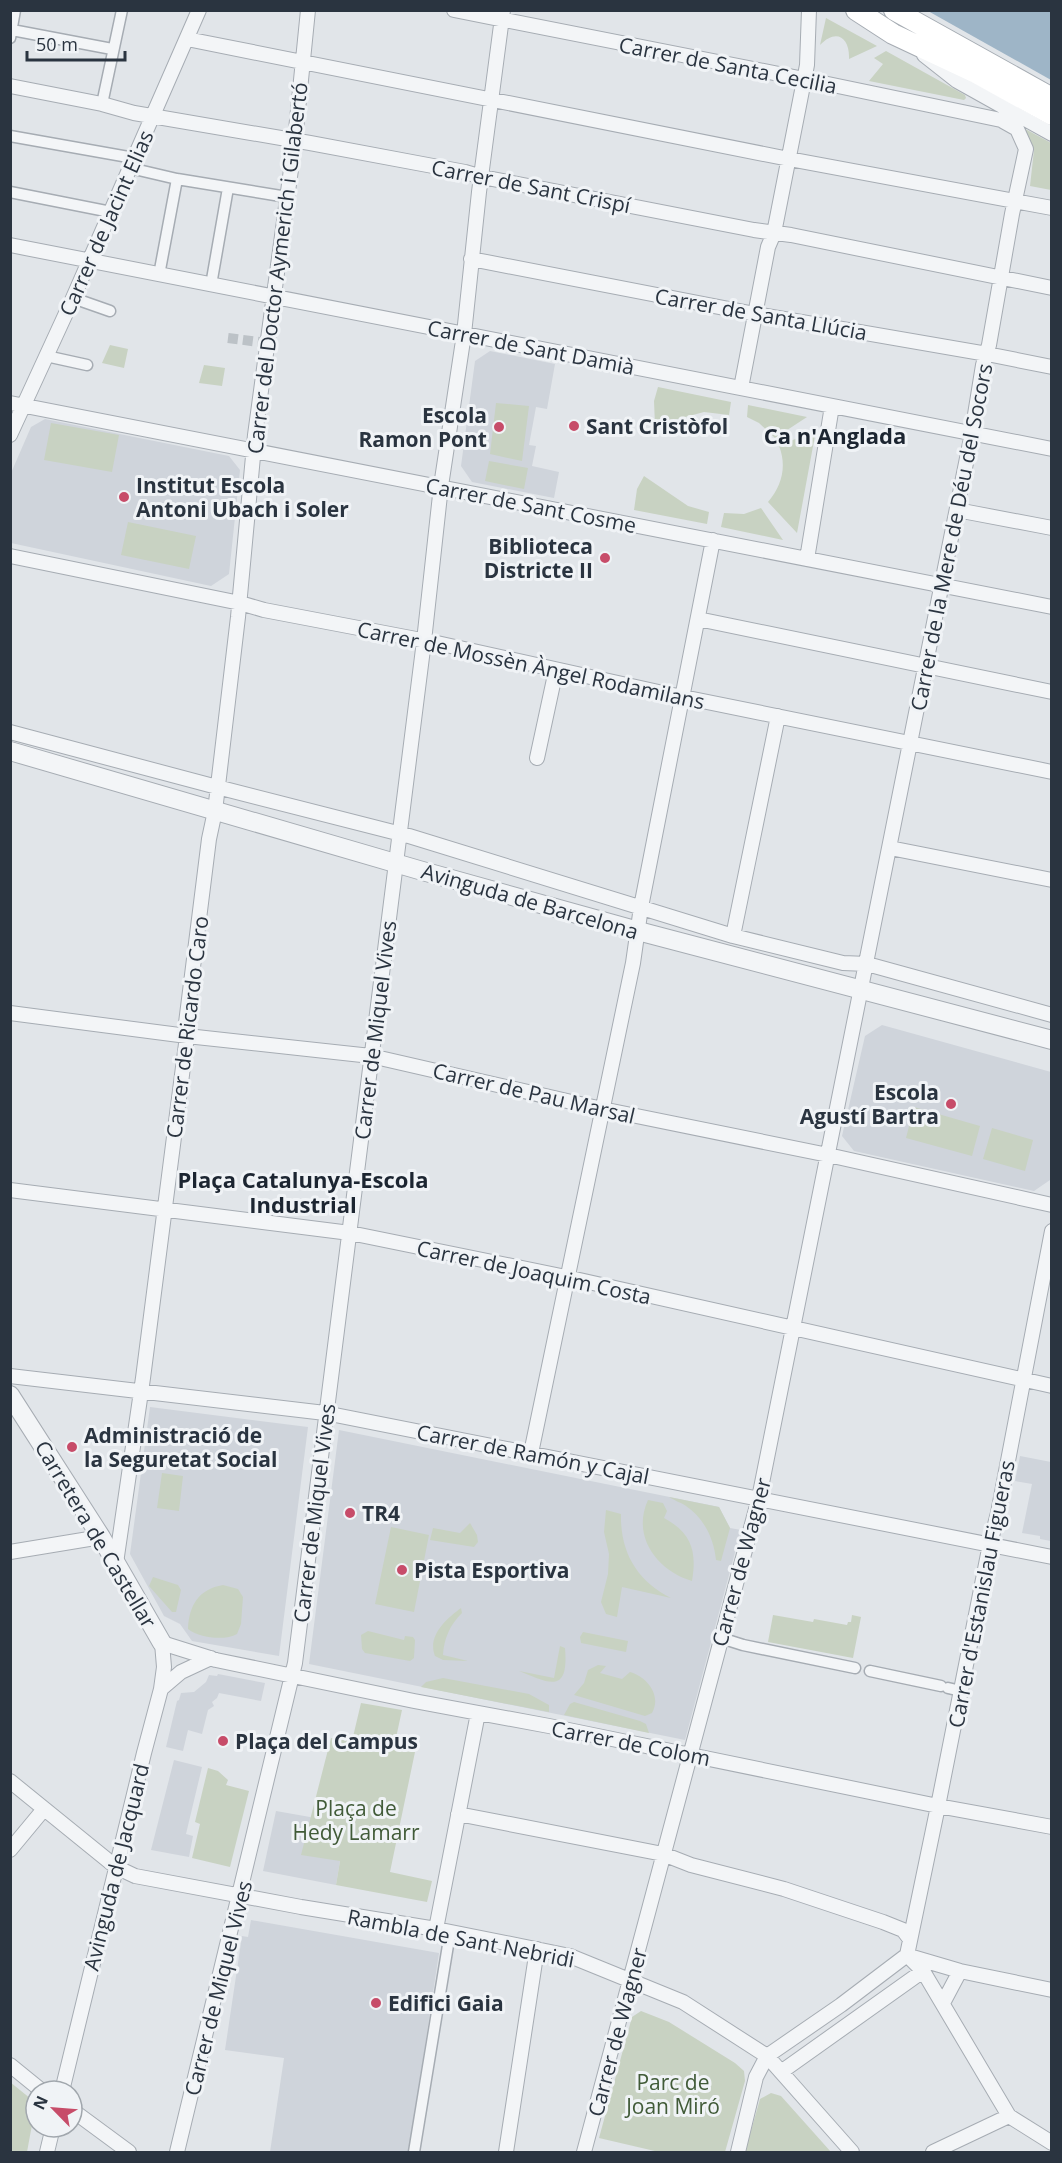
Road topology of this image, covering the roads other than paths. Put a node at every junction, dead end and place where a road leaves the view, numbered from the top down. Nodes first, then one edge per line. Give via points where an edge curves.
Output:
1 (15, 10) edge
2 (122, 10) edge
3 (308, 10) edge
4 (454, 10) edge
5 (809, 10) edge
6 (856, 10) edge
7 (894, 10) edge
8 (194, 11) edge
9 (502, 16) edge
10 (11, 34) edge
11 (187, 39) junction
12 (903, 39) junction
13 (112, 49) junction
14 (301, 62) junction
15 (804, 79) junction
16 (10, 87) edge
17 (1052, 98) edge
18 (492, 100) junction
19 (102, 104) junction
20 (1052, 115) edge
21 (153, 117) junction
22 (1000, 120) joint
23 (1052, 134) edge
24 (10, 136) edge
25 (295, 140) junction
26 (789, 159) junction
27 (132, 163) junction
28 (482, 177) junction
29 (177, 179) junction
30 (228, 188) junction
31 (10, 192) edge
32 (287, 197) junction
33 (1017, 202) junction
34 (1052, 208) edge
35 (111, 212) junction
36 (774, 233) junction
37 (10, 245) edge
38 (471, 259) junction
39 (89, 261) junction
40 (159, 275) junction
41 (1002, 277) junction
42 (211, 285) junction
43 (1052, 288) edge
44 (273, 297) junction
45 (73, 298) junction
46 (110, 312) dead end
47 (755, 314) junction
48 (464, 334) junction
49 (987, 354) junction
50 (46, 356) junction
51 (87, 365) dead end
52 (1052, 367) edge
53 (741, 388) junction
54 (17, 404) edge
55 (832, 406) junction
56 (972, 433) junction
57 (10, 435) edge
58 (254, 449) junction
59 (1052, 449) edge
60 (441, 486) junction
61 (957, 510) junction
62 (1052, 528) edge
63 (713, 540) junction
64 (10, 556) edge
65 (807, 559) junction
66 (942, 586) junction
67 (240, 603) junction
68 (1052, 607) edge
69 (698, 619) junction
70 (424, 641) junction
71 (926, 664) junction
72 (556, 670) junction
73 (1052, 692) edge
74 (683, 697) junction
75 (778, 716) junction
76 (10, 732) edge
77 (910, 743) junction
78 (10, 751) edge
79 (537, 758) dead end
80 (10, 763) edge
81 (1052, 772) edge
82 (217, 788) junction
83 (214, 817) junction
84 (399, 833) junction
85 (890, 848) junction
86 (395, 868) junction
87 (1052, 880) edge
88 (641, 907) junction
89 (637, 936) junction
90 (733, 936) junction
91 (867, 964) junction
92 (860, 996) junction
93 (10, 1013) edge
94 (1052, 1015) edge
95 (187, 1036) junction
96 (1052, 1040) edge
97 (1052, 1051) edge
98 (371, 1056) junction
99 (602, 1109) junction
100 (828, 1155) junction
101 (10, 1190) edge
102 (1052, 1205) edge
103 (165, 1209) junction
104 (1052, 1231) edge
105 (350, 1233) junction
106 (566, 1277) junction
107 (793, 1328) junction
108 (10, 1376) edge
109 (1023, 1380) junction
110 (1052, 1386) edge
111 (141, 1391) junction
112 (10, 1395) edge
113 (325, 1413) junction
114 (531, 1454) junction
115 (759, 1498) junction
116 (101, 1537) junction
117 (990, 1544) junction
118 (10, 1552) edge
119 (1052, 1557) edge
120 (116, 1563) junction
121 (721, 1638) junction
122 (162, 1643) junction
123 (211, 1658) junction
124 (855, 1668) dead end
125 (870, 1671) dead end
126 (293, 1675) junction
127 (950, 1688) junction
128 (161, 1689) junction
129 (478, 1713) junction
130 (692, 1754) junction
131 (10, 1781) edge
132 (938, 1806) junction
133 (44, 1809) junction
134 (458, 1814) junction
135 (1052, 1827) edge
136 (10, 1850) edge
137 (663, 1854) junction
138 (116, 1867) junction
139 (241, 1894) junction
140 (443, 1931) junction
141 (909, 1938) junction
142 (537, 1949) junction
143 (907, 1955) junction
144 (923, 1971) junction
145 (960, 1971) junction
146 (629, 1980) junction
147 (1052, 1990) edge
148 (943, 2003) junction
149 (767, 2056) junction
150 (10, 2065) edge
151 (781, 2072) junction
152 (27, 2079) edge
153 (65, 2079) edge
154 (1009, 2116) junction
155 (84, 2119) edge
156 (1052, 2143) edge
157 (129, 2152) edge
158 (177, 2152) edge
159 (414, 2152) edge
160 (506, 2152) edge
161 (584, 2152) edge
162 (738, 2152) edge
163 (852, 2152) edge
164 (933, 2152) edge

1 - 10 street
2 - 13 street
3 - 14 street, Carrer del Doctor Aymerich i Gilabertó
4 - 9 street, Carrer de Santa Cecilia
5 - 15 street
6 - 12 main road
7 - 17 main road
8 - 11 street, Carrer de Jacint Elias
9 - 15 street, Carrer de Santa Cecilia
9 - 18 street, Carrer de Miquel Vives
10 - 13 street
11 - 14 street
11 - 21 street, Carrer de Jacint Elias
12 - 20 main road
12 - 23 street via 957,81
13 - 19 street
14 - 18 street
14 - 25 street, Carrer del Doctor Aymerich i Gilabertó
15 - 22 street, Carrer de Santa Cecilia
15 - 26 street
16 - 19 street, Carrer de Sant Crispí
18 - 26 street
18 - 28 street, Carrer de Miquel Vives
19 - 21 street, Carrer de Sant Crispí
21 - 25 street, Carrer de Sant Crispí
21 - 27 street, Carrer de Jacint Elias
22 - 33 street, Carrer de la Mere de Déu del Socors via 1017,129 1026,149
24 - 27 street
25 - 28 street, Carrer de Sant Crispí
25 - 32 street, Carrer del Doctor Aymerich i Gilabertó
26 - 33 street
26 - 36 street
27 - 29 street
27 - 35 street, Carrer de Jacint Elias
28 - 36 street, Carrer de Sant Crispí
28 - 38 street, Carrer de Miquel Vives
29 - 30 street
29 - 40 street
30 - 32 street
30 - 42 street
31 - 35 street
32 - 44 street, Carrer del Doctor Aymerich i Gilabertó
33 - 34 street
33 - 41 street, Carrer de la Mere de Déu del Socors
35 - 39 street, Carrer de Jacint Elias
36 - 41 street, Carrer de Sant Crispí
36 - 47 street
37 - 39 street, Carrer de Sant Damià
38 - 47 street, Carrer de Santa Llúcia
38 - 48 street, Carrer de Miquel Vives
39 - 40 street, Carrer de Sant Damià
39 - 45 street, Carrer de Jacint Elias
40 - 42 street, Carrer de Sant Damià
41 - 43 street, Carrer de Sant Crispí
41 - 49 street, Carrer de la Mere de Déu del Socors
42 - 44 street, Carrer de Sant Damià
44 - 48 street, Carrer de Sant Damià
44 - 58 street, Carrer del Doctor Aymerich i Gilabertó
45 - 46 street
45 - 50 street, Carrer de Jacint Elias
47 - 49 street, Carrer de Santa Llúcia
47 - 53 street
48 - 53 street, Carrer de Sant Damià
48 - 60 street, Carrer de Miquel Vives
49 - 52 street, Carrer de Santa Llúcia
49 - 56 street, Carrer de la Mere de Déu del Socors
50 - 51 street
50 - 54 street, Carrer de Jacint Elias
53 - 55 street, Carrer de Sant Damià
54 - 57 street, Carrer de Jacint Elias
54 - 58 street, Carrer de Sant Cosme
55 - 56 street, Carrer de Sant Damià
55 - 65 street
56 - 59 street, Carrer de Sant Damià
56 - 61 street, Carrer de la Mere de Déu del Socors
58 - 60 street, Carrer de Sant Cosme
58 - 67 street, Carrer del Doctor Aymerich i Gilabertó
60 - 63 street, Carrer de Sant Cosme
60 - 70 street, Carrer de Miquel Vives
61 - 62 street
61 - 66 street, Carrer de la Mere de Déu del Socors
63 - 65 street, Carrer de Sant Cosme
63 - 69 street
64 - 67 street, Carrer de Mossèn Àngel Rodamilans
65 - 66 street, Carrer de Sant Cosme
66 - 68 street, Carrer de Sant Cosme
66 - 71 street, Carrer de la Mere de Déu del Socors
67 - 70 street, Carrer de Mossèn Àngel Rodamilans
67 - 82 street, Carrer del Doctor Aymerich i Gilabertó
69 - 71 street
69 - 74 street
70 - 72 street, Carrer de Mossèn Àngel Rodamilans
70 - 84 street, Carrer de Miquel Vives
71 - 73 street
71 - 77 street, Carrer de la Mere de Déu del Socors
72 - 74 street, Carrer de Mossèn Àngel Rodamilans
72 - 79 street
74 - 75 street, Carrer de Mossèn Àngel Rodamilans
74 - 88 street
75 - 77 street, Carrer de Mossèn Àngel Rodamilans
75 - 90 street
76 - 82 street, Avinguda de Barcelona
77 - 81 street, Carrer de Mossèn Àngel Rodamilans
77 - 85 street, Carrer de la Mere de Déu del Socors
78 - 83 street, Avinguda de Barcelona
80 - 83 street, Avinguda de Barcelona
82 - 83 street, Carrer del Doctor Aymerich i Gilabertó
82 - 84 street, Avinguda de Barcelona
83 - 86 street, Avinguda de Barcelona
83 - 95 street, Carrer de Ricardo Caro
84 - 86 street, Carrer de Miquel Vives
84 - 88 street, Avinguda de Barcelona
85 - 87 street
85 - 91 street, Carrer de la Mere de Déu del Socors
86 - 89 street, Avinguda de Barcelona
86 - 98 street, Carrer de Miquel Vives
88 - 89 street
88 - 90 street, Avinguda de Barcelona
89 - 92 street, Avinguda de Barcelona
89 - 99 street
90 - 91 street, Avinguda de Barcelona via 843,963
91 - 92 street, Carrer de Wagner
91 - 94 street, Avinguda de Barcelona
92 - 96 street, Avinguda de Barcelona
92 - 97 street, Avinguda de Barcelona
92 - 100 street, Carrer de Wagner
93 - 95 street, Carrer de Pau Marsal
95 - 98 street, Carrer de Pau Marsal
95 - 103 street, Carrer de Ricardo Caro
98 - 99 street, Carrer de Pau Marsal
98 - 105 street, Carrer de Miquel Vives
99 - 100 street, Carrer de Pau Marsal
99 - 106 street
100 - 102 street, Carrer de Pau Marsal
100 - 107 street, Carrer de Wagner
101 - 103 street, Carrer de Joaquim Costa
103 - 105 street, Carrer de Joaquim Costa
103 - 111 street, Carrer de Ricardo Caro
104 - 109 street, Carrer d'Estanislau Figueras
105 - 106 street, Carrer de Joaquim Costa
105 - 113 street, Carrer de Miquel Vives
106 - 107 street, Carrer de Joaquim Costa
106 - 114 street
107 - 109 street, Carrer de Joaquim Costa
107 - 115 street, Carrer de Wagner
108 - 111 street, Carrer de Ramón y Cajal
109 - 110 street, Carrer de Joaquim Costa
109 - 117 street, Carrer d'Estanislau Figueras
111 - 113 street, Carrer de Ramón y Cajal
111 - 120 street, Carrer de Ricardo Caro
112 - 116 street, Carretera de Castellar
113 - 114 street, Carrer de Ramón y Cajal
113 - 126 street, Carrer de Miquel Vives
114 - 115 street, Carrer de Ramón y Cajal
115 - 117 street, Carrer de Ramón y Cajal
115 - 121 street, Carrer de Wagner
116 - 118 street
116 - 120 street, Carretera de Castellar
117 - 119 street, Carrer de Ramón y Cajal
117 - 127 street, Carrer d'Estanislau Figueras
120 - 122 street, Carretera de Castellar
121 - 124 street
121 - 130 street, Carrer de Wagner
122 - 123 street, Carrer de Colom
122 - 128 street, Avinguda de Jacquard via 165,1667
123 - 126 street, Carrer de Colom
123 - 128 street via 189,1667
125 - 127 street
126 - 129 street, Carrer de Colom
126 - 139 street, Carrer de Miquel Vives
127 - 132 street, Carrer d'Estanislau Figueras
128 - 138 street, Avinguda de Jacquard
129 - 130 street, Carrer de Colom
129 - 134 street
130 - 132 street, Carrer de Colom
130 - 137 street, Carrer de Wagner
131 - 133 street, Rambla de Sant Nebridi
132 - 135 street, Carrer de Colom
132 - 141 street, Carrer d'Estanislau Figueras
133 - 136 street
133 - 138 street, Rambla de Sant Nebridi
134 - 137 street
134 - 140 street
137 - 141 street via 883,1922 903,1930
137 - 146 street, Carrer de Wagner
138 - 139 street, Rambla de Sant Nebridi via 138,1877
138 - 153 street, Avinguda de Jacquard
139 - 140 street, Rambla de Sant Nebridi
139 - 158 street, Carrer de Miquel Vives
140 - 142 street, Rambla de Sant Nebridi
140 - 159 street
141 - 143 street, Carrer d'Estanislau Figueras
142 - 146 street, Rambla de Sant Nebridi via 570,1956
142 - 160 street
143 - 144 street
143 - 145 street
143 - 149 street
144 - 148 street
144 - 151 street
145 - 147 street
145 - 148 street
146 - 149 street, Rambla de Sant Nebridi via 683,2002
146 - 161 street, Carrer de Wagner
148 - 154 street
149 - 151 street, Rambla de Sant Nebridi
149 - 162 street via 756,2077
150 - 152 street
151 - 163 street, Rambla de Sant Nebridi
154 - 156 street
154 - 164 street
155 - 157 street

